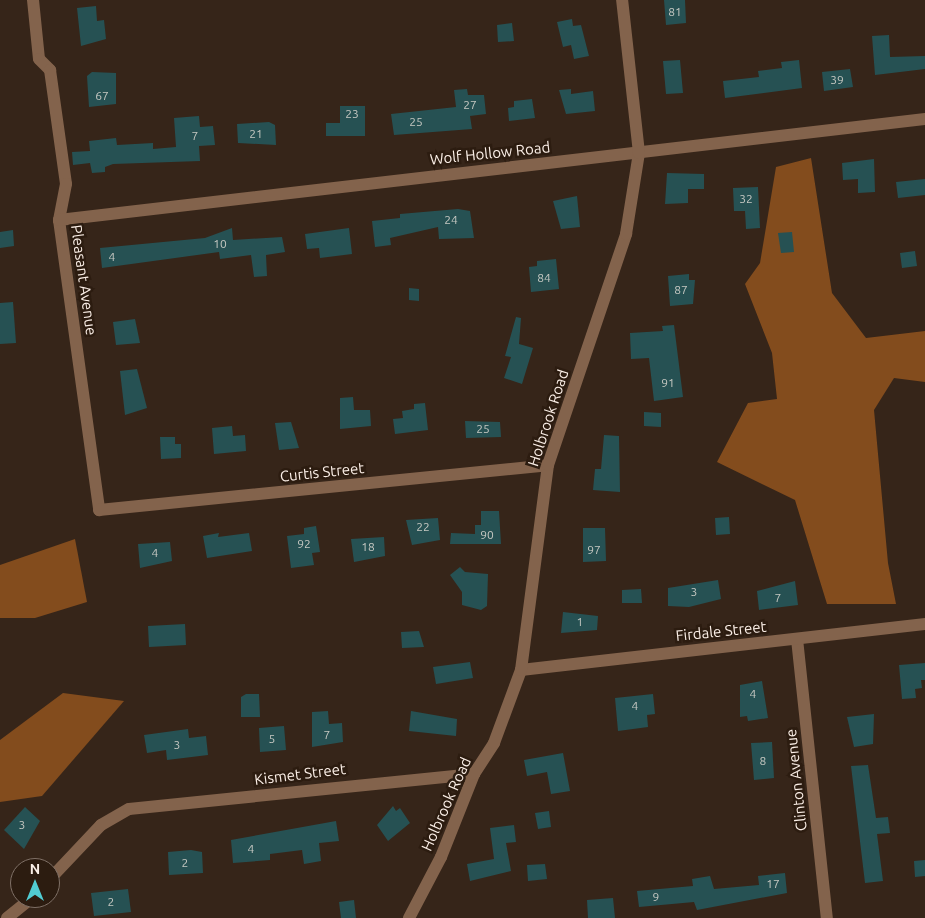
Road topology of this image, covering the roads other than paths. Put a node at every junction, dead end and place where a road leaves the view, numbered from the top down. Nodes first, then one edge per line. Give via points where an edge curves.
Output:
1 (33, 0) edge
2 (622, 0) edge
3 (925, 119) edge
4 (639, 153) junction
5 (59, 220) junction
6 (548, 465) junction
7 (99, 510) joint
8 (925, 624) edge
9 (797, 639) junction
10 (521, 670) junction
11 (474, 774) junction
12 (60, 868) edge
13 (20, 908) edge
14 (7, 918) edge
15 (409, 918) edge
16 (827, 918) edge

1 - 5 street, Pleasant Avenue via 39,59 50,70 66,184
2 - 4 street, Holbrook Road
3 - 4 street, Wolf Hollow Road
4 - 5 street, Wolf Hollow Road
4 - 6 street, Holbrook Road via 626,234
5 - 7 street, Pleasant Avenue
6 - 7 street, Curtis Street
6 - 10 street, Holbrook Road
8 - 9 street, Firdale Street
9 - 10 street, Firdale Street
9 - 16 street, Clinton Avenue
10 - 11 street, Holbrook Road via 494,743
11 - 12 street, Kismet Street via 129,809 101,825
11 - 15 street, Holbrook Road via 441,857
13 - 14 street

